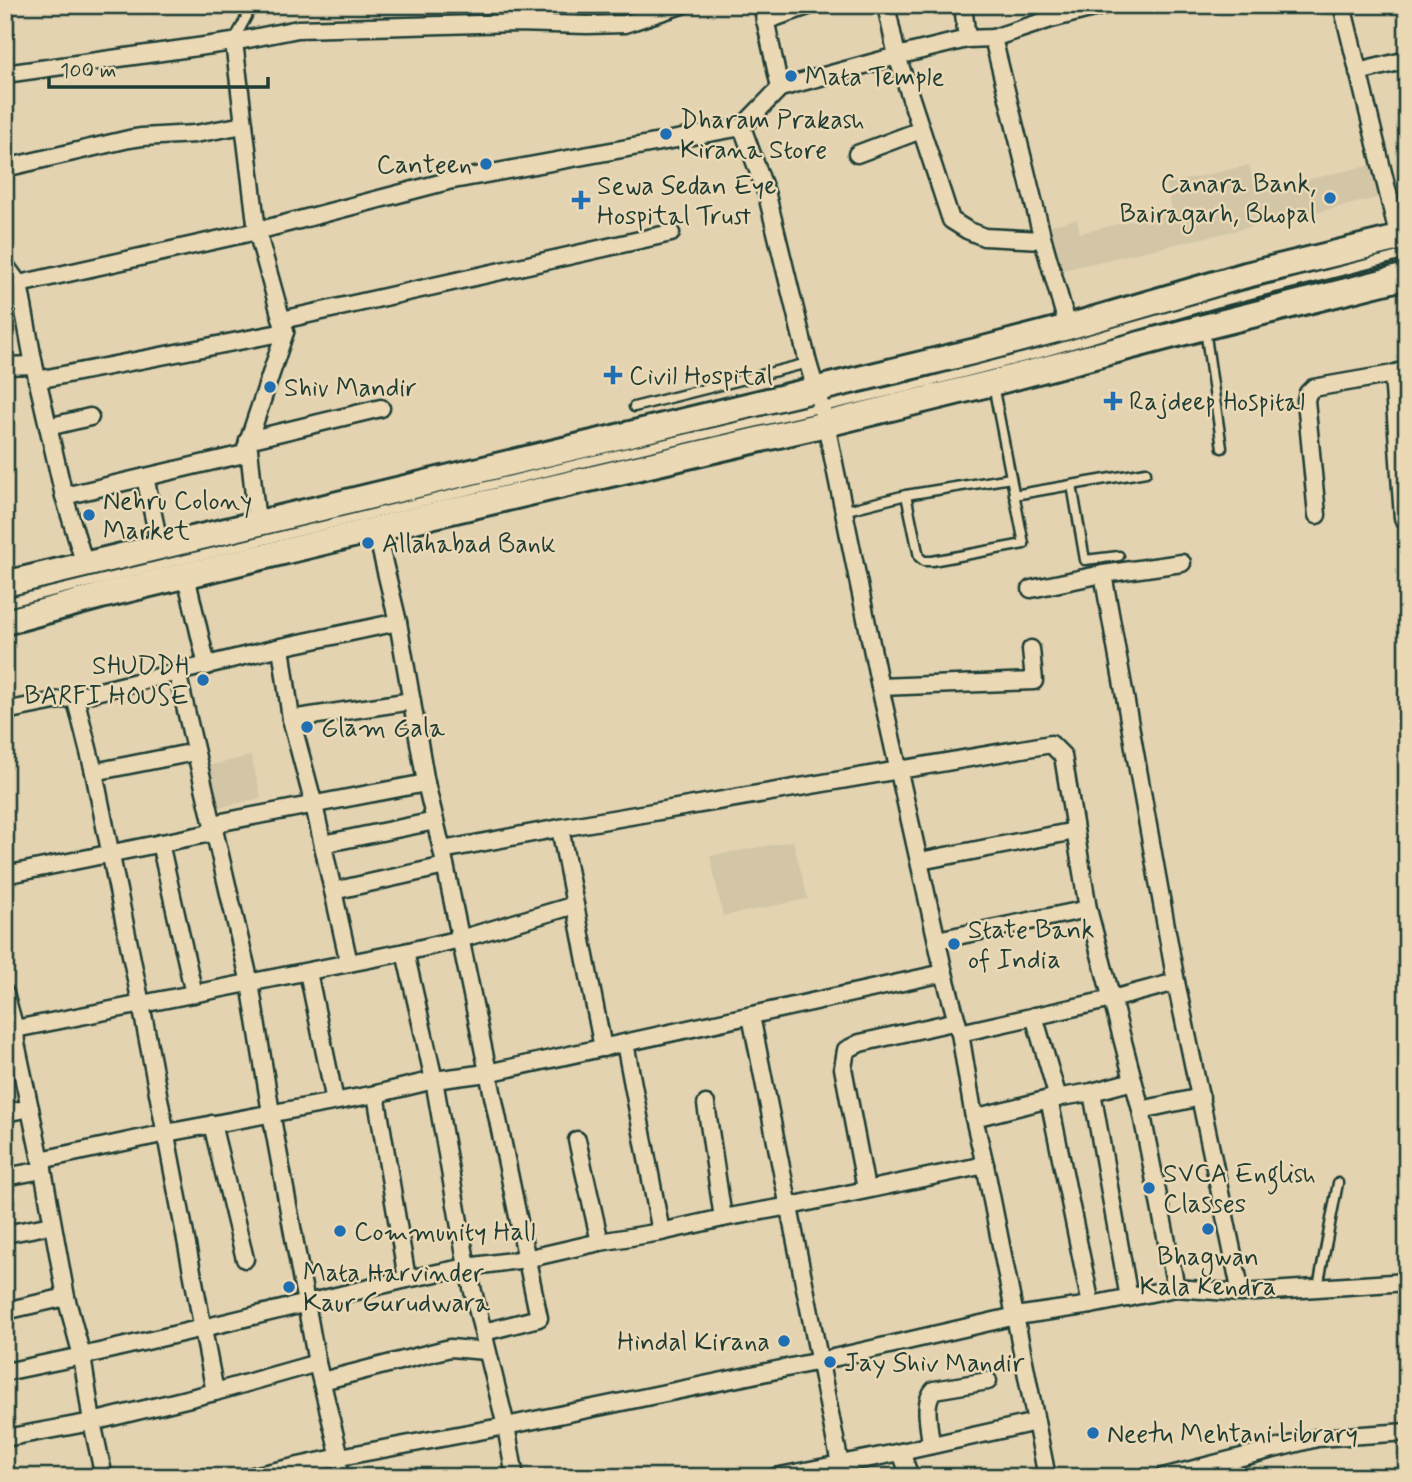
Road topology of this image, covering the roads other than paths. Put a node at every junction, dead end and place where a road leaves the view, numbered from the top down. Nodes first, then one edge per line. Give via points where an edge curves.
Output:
1 (253, 5) edge
2 (682, 5) edge
3 (811, 5) edge
4 (886, 5) edge
5 (963, 5) edge
6 (1105, 5) edge
7 (1342, 5) edge
8 (1049, 12) edge
9 (764, 13) edge
10 (993, 38) junction
11 (967, 39) junction
12 (233, 42) junction
13 (897, 56) junction
14 (1407, 60) edge
15 (1357, 72) junction
16 (5, 74) edge
17 (780, 88) junction
18 (244, 125) junction
19 (742, 127) junction
20 (921, 130) junction
21 (857, 154) dead end
22 (5, 168) edge
23 (257, 231) junction
24 (671, 233) dead end
25 (1043, 240) junction
26 (1404, 243) edge
27 (5, 265) edge
28 (1407, 276) edge
29 (19, 284) junction
30 (284, 326) junction
31 (1068, 327) junction
32 (1204, 327) junction
33 (808, 363) junction
34 (5, 366) edge
35 (1400, 371) edge
36 (36, 373) junction
37 (992, 383) junction
38 (634, 407) dead end
39 (821, 407) junction
40 (381, 408) dead end
41 (90, 417) dead end
42 (48, 427) junction
43 (248, 440) junction
44 (1222, 448) dead end
45 (1146, 472) dead end
46 (145, 477) junction
47 (1011, 478) junction
48 (1072, 485) junction
49 (906, 495) junction
50 (1014, 495) junction
51 (64, 496) junction
52 (843, 511) junction
53 (1317, 515) dead end
54 (1403, 518) dead end
55 (257, 523) junction
56 (376, 530) junction
57 (160, 547) junction
58 (1119, 556) dead end
59 (1182, 563) dead end
60 (85, 565) junction
61 (1104, 574) junction
62 (186, 576) junction
63 (5, 584) edge
64 (1031, 589) dead end
65 (5, 603) edge
66 (5, 622) edge
67 (398, 622) junction
68 (281, 647) junction
69 (1031, 649) dead end
70 (207, 666) junction
71 (177, 672) junction
72 (880, 687) junction
73 (75, 697) junction
74 (412, 701) junction
75 (5, 711) edge
76 (291, 719) junction
77 (195, 752) junction
78 (899, 769) junction
79 (94, 772) junction
80 (426, 783) junction
81 (314, 805) junction
82 (435, 821) junction
83 (560, 828) junction
84 (213, 829) junction
85 (1074, 831) junction
86 (160, 843) junction
87 (323, 844) junction
88 (111, 853) junction
89 (443, 858) junction
90 (920, 861) junction
91 (5, 875) edge
92 (333, 891) junction
93 (575, 905) junction
94 (1088, 909) junction
95 (460, 939) junction
96 (937, 940) junction
97 (405, 953) junction
98 (349, 963) junction
99 (308, 972) junction
100 (944, 973) junction
101 (1176, 982) junction
102 (250, 983) junction
103 (5, 993) edge
104 (194, 994) junction
105 (1112, 999) junction
106 (141, 1004) junction
107 (751, 1016) junction
108 (1034, 1016) junction
109 (958, 1027) junction
110 (12, 1039) edge
111 (625, 1043) junction
112 (603, 1048) junction
113 (487, 1073) junction
114 (434, 1080) junction
115 (1133, 1081) junction
116 (1092, 1092) junction
117 (376, 1094) junction
118 (1201, 1097) junction
119 (1054, 1098) junction
120 (335, 1101) junction
121 (706, 1104) dead end
122 (30, 1108) junction
123 (1141, 1110) junction
124 (5, 1113) edge
125 (271, 1113) junction
126 (974, 1118) junction
127 (212, 1125) junction
128 (166, 1133) junction
129 (577, 1140) dead end
130 (42, 1165) junction
131 (985, 1165) junction
132 (5, 1177) edge
133 (1338, 1183) dead end
134 (866, 1189) junction
135 (790, 1206) junction
136 (723, 1218) junction
137 (52, 1225) junction
138 (661, 1232) junction
139 (5, 1234) edge
140 (600, 1242) junction
141 (245, 1259) dead end
142 (526, 1259) junction
143 (467, 1267) junction
144 (407, 1279) junction
145 (1407, 1282) edge
146 (1318, 1287) junction
147 (1176, 1288) junction
148 (1241, 1293) junction
149 (66, 1297) junction
150 (1129, 1298) junction
151 (307, 1304) junction
152 (1091, 1305) junction
153 (5, 1311) edge
154 (1016, 1316) junction
155 (203, 1328) junction
156 (492, 1330) dead end
157 (486, 1351) junction
158 (82, 1356) junction
159 (820, 1361) junction
160 (317, 1363) junction
161 (5, 1372) edge
162 (322, 1381) junction
163 (988, 1381) dead end
164 (215, 1392) junction
165 (92, 1422) junction
166 (1036, 1422) junction
167 (506, 1426) junction
168 (1407, 1432) edge
169 (5, 1438) edge
170 (931, 1445) junction
171 (901, 1452) junction
172 (340, 1457) junction
173 (851, 1467) edge
174 (258, 1476) edge
175 (104, 1477) edge
176 (345, 1477) edge
177 (515, 1477) edge
178 (775, 1477) edge
179 (910, 1477) edge
180 (1047, 1477) edge
181 (1163, 1477) edge

1 - 12 lane
2 - 12 street via 625,24 298,29
3 - 9 street
4 - 13 street
5 - 11 street
6 - 8 street
7 - 15 street
8 - 10 street
9 - 17 street
10 - 11 street
10 - 25 street
11 - 13 street
12 - 16 street
12 - 18 street
13 - 17 street
13 - 20 street
14 - 15 street
15 - 26 street
17 - 19 street
18 - 22 street via 195,134 142,136
18 - 23 street
19 - 23 street via 448,181
19 - 33 street via 767,195
20 - 21 street
20 - 25 street via 951,220 984,237
23 - 29 street
23 - 30 street
24 - 30 street
25 - 31 street
26 - 31 main road via 1245,275
26 - 39 lane via 1037,354
27 - 29 street
28 - 32 main road
29 - 36 street
30 - 36 street
30 - 43 street
31 - 39 main road
32 - 37 main road
32 - 44 lane
33 - 38 lane
33 - 39 street
34 - 36 street
35 - 53 street via 1313,388 1308,393
35 - 54 street
36 - 42 street
37 - 39 main road
37 - 47 lane
39 - 52 street
39 - 55 main road
39 - 56 main road
39 - 65 lane
40 - 43 street
41 - 42 street
42 - 51 street
43 - 46 street via 244,454
43 - 55 street
45 - 48 lane
46 - 51 street
46 - 57 street
47 - 49 lane
47 - 50 lane
48 - 50 lane
48 - 58 lane via 1085,560
49 - 50 lane via 919,557 924,561 1024,544
49 - 52 lane
51 - 60 street
52 - 72 street
55 - 57 main road
56 - 62 main road
56 - 67 street
57 - 60 main road
59 - 61 street
60 - 63 main road
61 - 64 street
61 - 101 street
62 - 66 main road
62 - 70 street
67 - 68 street
67 - 74 street
68 - 70 street
68 - 76 street
69 - 72 street via 1034,681
70 - 71 street
71 - 73 street
71 - 77 street
72 - 78 street
73 - 75 street
73 - 79 street
74 - 76 street
74 - 80 street
76 - 81 street
77 - 79 street
77 - 84 street
78 - 83 street
78 - 85 street via 1051,744 1063,756
78 - 90 street
79 - 88 street
80 - 81 street
80 - 82 street
81 - 84 street via 222,822
81 - 87 street
82 - 87 street
82 - 89 street
83 - 89 street
83 - 93 street
84 - 86 street
84 - 102 street
85 - 90 street
85 - 94 street
86 - 88 street
86 - 104 street
87 - 92 street
88 - 91 street
88 - 106 street
89 - 92 street
89 - 95 street
90 - 96 street
92 - 98 street
93 - 95 street
93 - 112 street
94 - 96 street
94 - 105 street
95 - 97 street
95 - 113 street
96 - 100 street
97 - 98 street
97 - 114 street
98 - 99 street
99 - 102 street
99 - 120 street
100 - 107 street
100 - 109 street
101 - 105 street
101 - 118 street
102 - 104 street
102 - 125 street
103 - 110 street
104 - 106 street
105 - 108 street
105 - 115 street
106 - 110 street
106 - 128 street
107 - 111 street
107 - 135 street
108 - 109 street
108 - 119 street
109 - 126 street
109 - 134 street via 860,1043 846,1050 843,1068
110 - 122 street
111 - 112 street
111 - 138 street
112 - 113 street
113 - 114 street
113 - 142 street
114 - 117 street
114 - 143 street
115 - 116 street
115 - 123 street
116 - 119 street
116 - 150 street
117 - 120 street
117 - 144 street
118 - 123 street
118 - 148 street
119 - 126 street
119 - 152 street
120 - 125 street
121 - 136 street
122 - 124 street
122 - 130 street
123 - 147 street
125 - 127 street
125 - 151 street
126 - 131 street
127 - 128 street
127 - 141 street
128 - 130 street
128 - 155 street
129 - 140 street
130 - 132 street
130 - 137 street
131 - 134 street
131 - 154 street
133 - 146 lane
134 - 135 street
135 - 136 street
135 - 159 street
136 - 138 street
137 - 139 street
137 - 149 street
138 - 140 street
140 - 142 street
142 - 143 street
142 - 156 street via 539,1318
143 - 144 street
143 - 157 street
144 - 151 street
145 - 146 street
146 - 148 street
147 - 148 street
147 - 150 street
149 - 153 street
149 - 158 street
150 - 152 street
151 - 155 street
151 - 160 street
152 - 154 street
154 - 159 street
154 - 166 street
155 - 158 street
155 - 164 street
157 - 162 street via 450,1348
157 - 167 street
158 - 161 street
158 - 165 street
159 - 167 street
159 - 173 street
160 - 162 street
160 - 164 street
162 - 172 street
163 - 170 street via 931,1393
164 - 165 street
165 - 169 street
165 - 175 street
166 - 170 street
166 - 180 street
167 - 172 street
167 - 177 street
168 - 181 street via 1317,1438
170 - 171 street
171 - 173 street
171 - 179 street
172 - 174 street
172 - 176 lane
173 - 178 street

